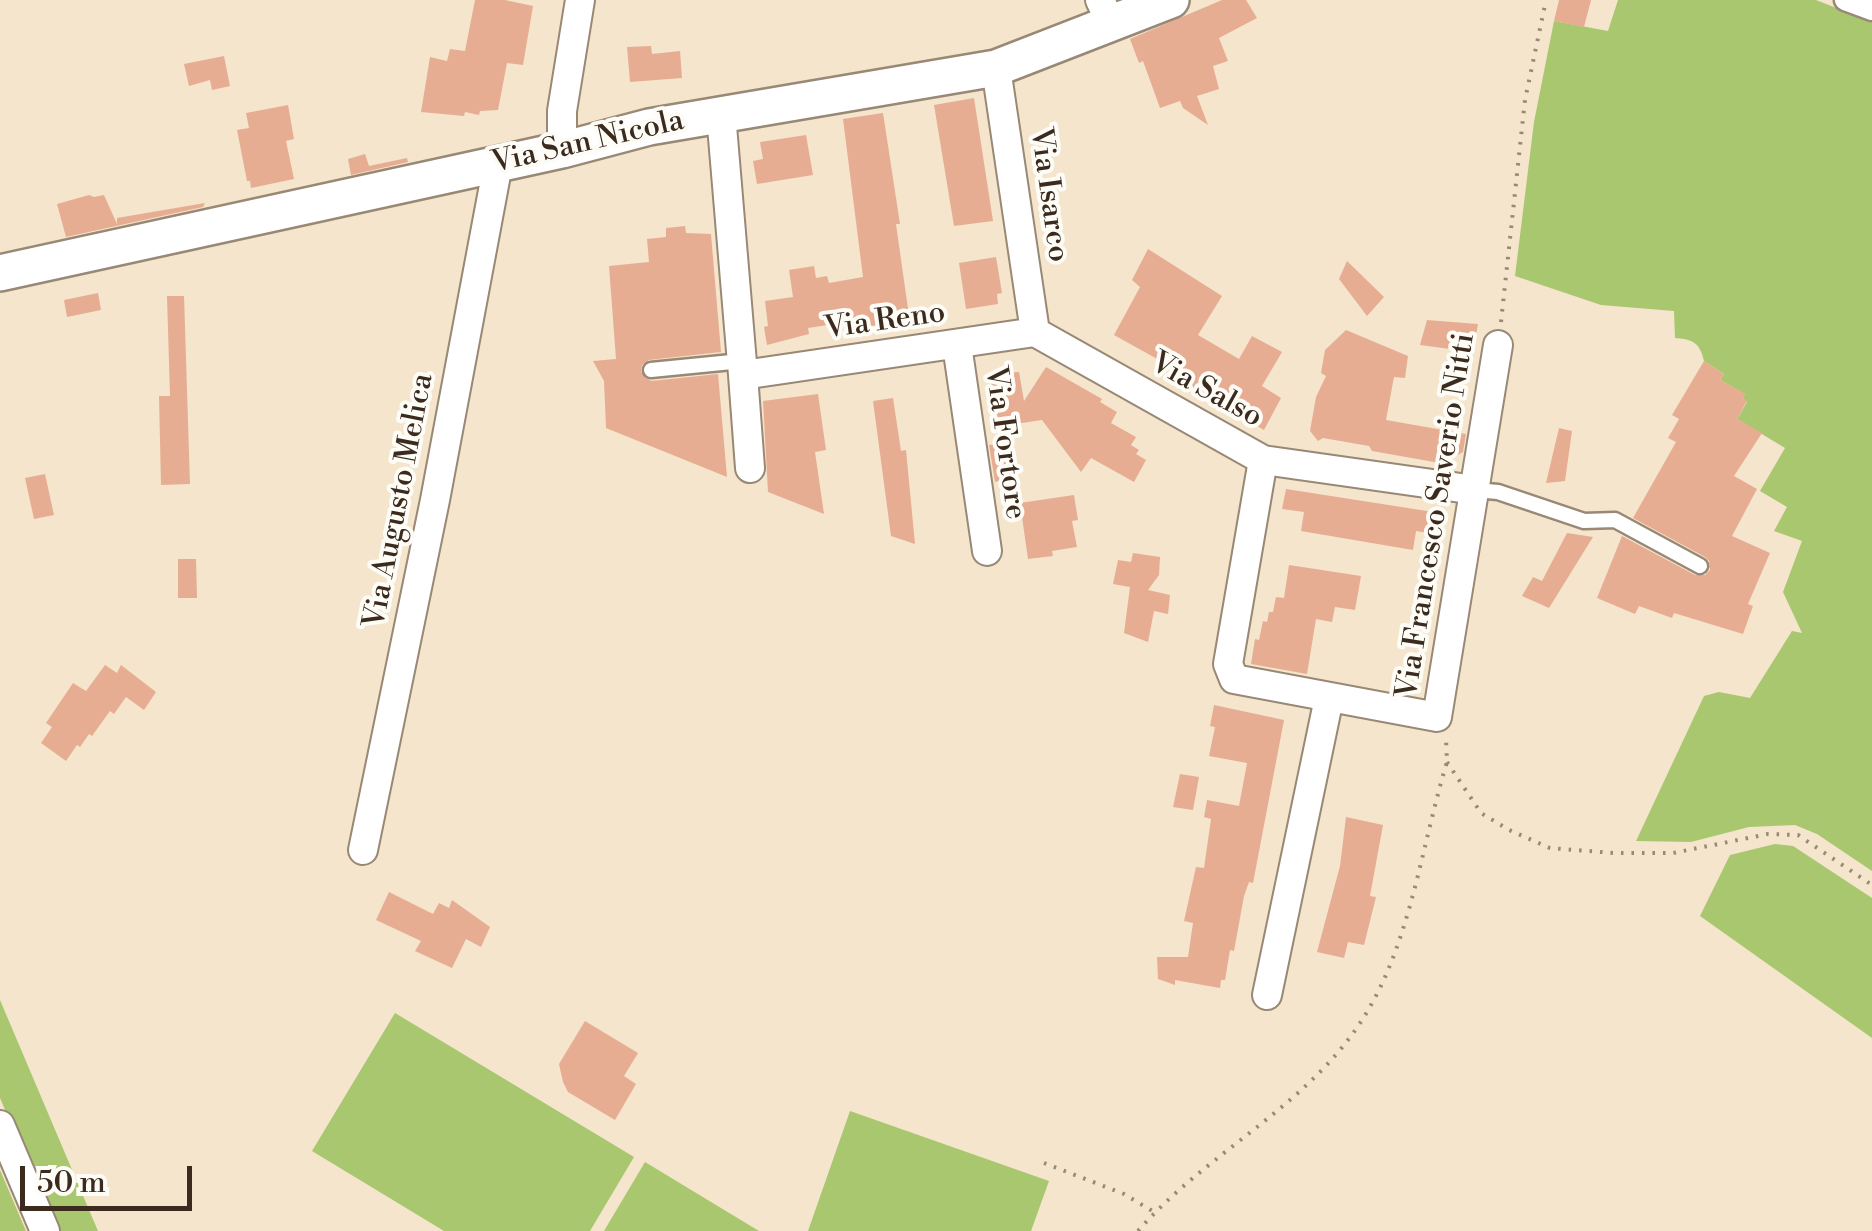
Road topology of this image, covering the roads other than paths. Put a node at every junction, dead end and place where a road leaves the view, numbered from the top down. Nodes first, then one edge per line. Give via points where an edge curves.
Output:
1 (580, 0) edge
2 (1172, 0) edge
3 (1846, 0) edge
4 (1872, 10) edge
5 (1106, 13) edge
6 (996, 68) junction
7 (721, 114) junction
8 (562, 150) junction
9 (498, 164) junction
10 (0, 273) edge
11 (1035, 332) junction
12 (957, 345) junction
13 (1498, 345) road end
14 (742, 368) junction
15 (651, 370) dead end
16 (1263, 460) junction
17 (750, 468) dead end
18 (1475, 490) junction
19 (986, 551) dead end
20 (1700, 566) dead end
21 (1329, 698) junction
22 (362, 850) dead end
23 (1268, 995) dead end
24 (0, 1125) edge
25 (45, 1231) edge

1 - 8 street
2 - 5 street, Via San Nicola
3 - 4 street
5 - 6 street, Via San Nicola
6 - 7 street, Via San Nicola
6 - 11 street, Via Isarco
7 - 8 street, Via San Nicola
7 - 14 street
8 - 9 street, Via San Nicola
9 - 10 street, Via San Nicola
9 - 22 street, Via Augusto Melica
11 - 12 street, Via Reno
11 - 16 street, Via Salso
12 - 14 street, Via Reno
12 - 19 street, Via Fortore
13 - 18 street, Via Francesco Saverio Nitti
14 - 15 lane
14 - 17 street
16 - 18 street, Via Salso
16 - 21 street via 1228,664 1234,680
18 - 20 lane via 1584,521 1615,520
18 - 21 street, Via Francesco Saverio Nitti via 1437,716
21 - 23 street
24 - 25 street

